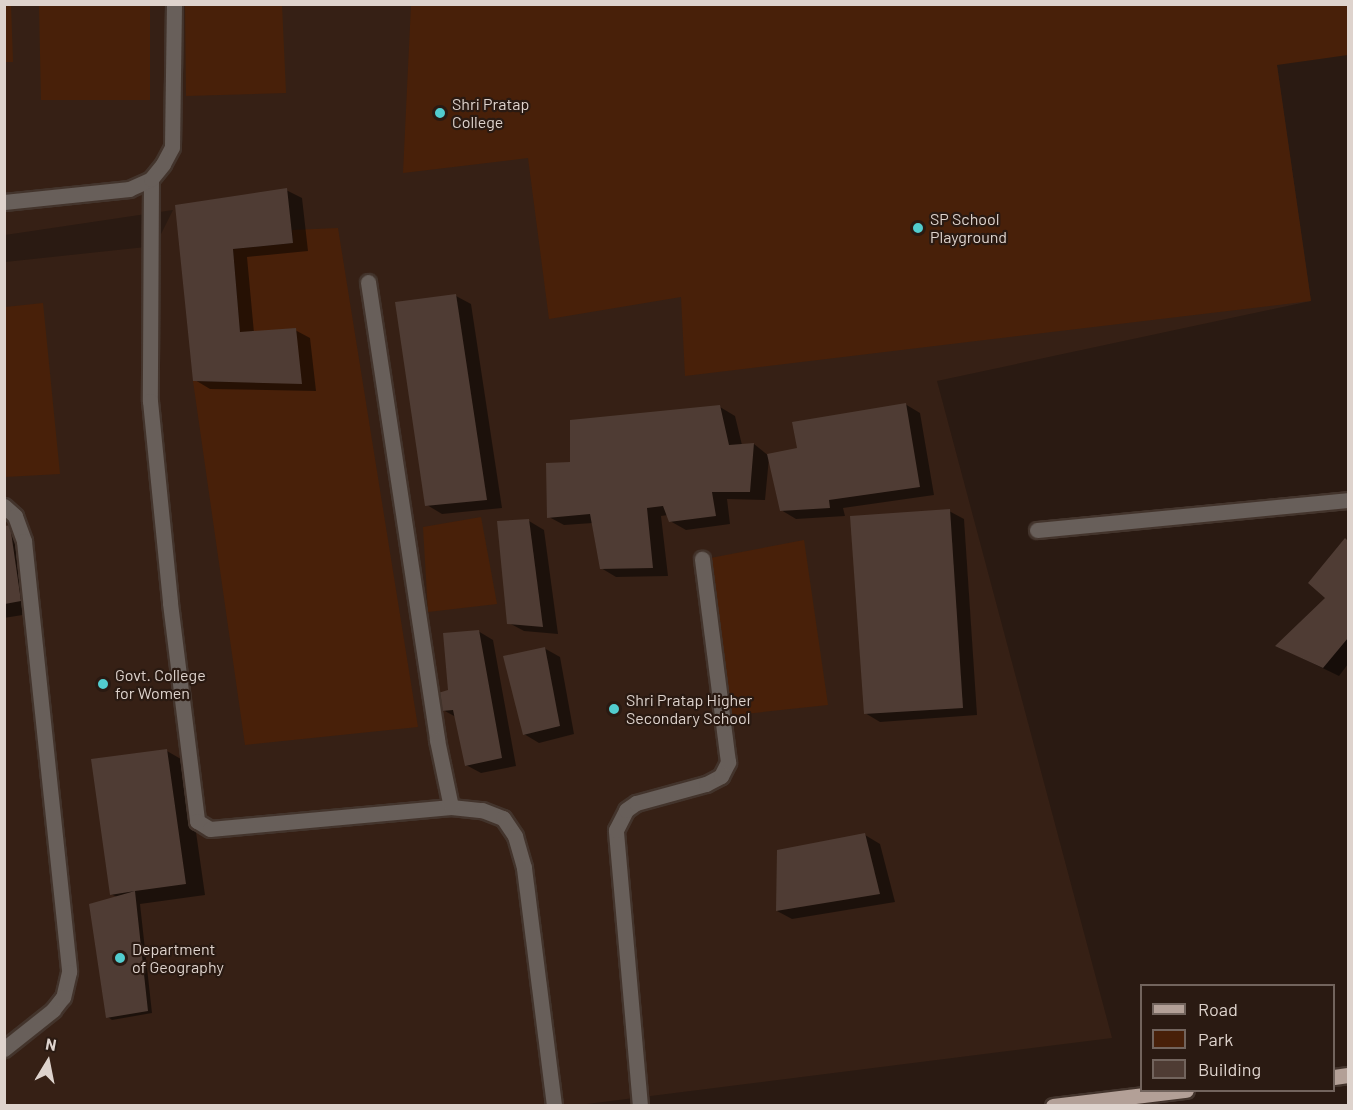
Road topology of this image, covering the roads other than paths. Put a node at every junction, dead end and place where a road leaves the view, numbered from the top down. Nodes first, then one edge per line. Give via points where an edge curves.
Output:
1 (174, 4) edge
2 (151, 179) junction
3 (4, 202) edge
4 (368, 282) dead end
5 (1348, 500) edge
6 (4, 506) edge
7 (1037, 530) dead end
8 (702, 559) dead end
9 (451, 807) junction
10 (4, 1049) edge
11 (1169, 1092) edge
12 (554, 1106) edge
13 (640, 1106) edge
14 (1053, 1106) edge

1 - 2 lane via 172,147
2 - 3 lane via 129,189
2 - 9 lane via 150,401 197,821 210,829
4 - 9 lane via 436,741
5 - 7 lane
6 - 10 lane via 15,516 24,541 69,972 63,997
8 - 13 lane via 728,762 721,776 706,784 636,803 626,810 616,830
9 - 12 lane via 482,810 503,818 521,852
11 - 14 main road

